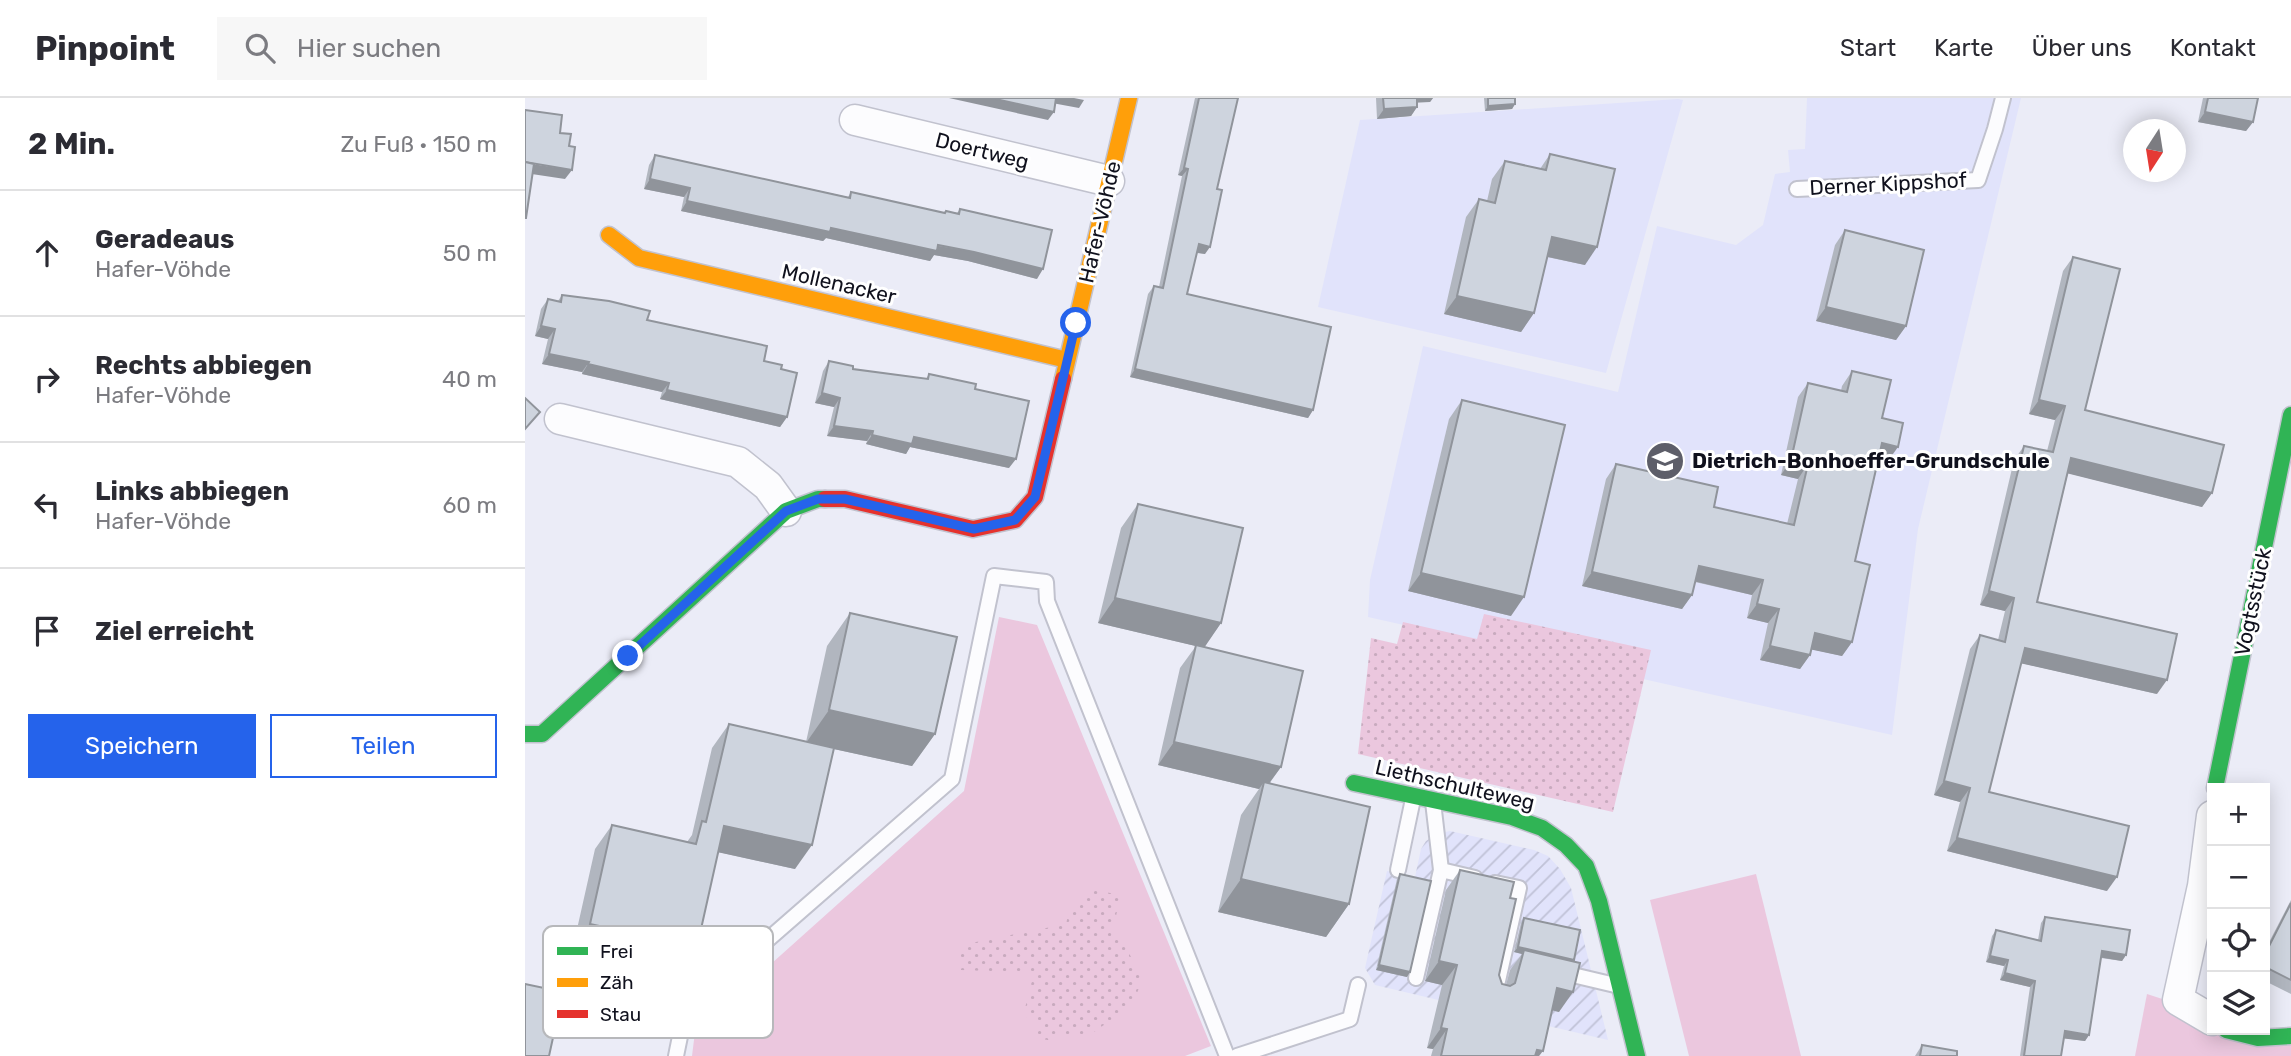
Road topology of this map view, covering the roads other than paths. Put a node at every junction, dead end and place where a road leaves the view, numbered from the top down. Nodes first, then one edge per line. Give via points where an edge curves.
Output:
1 (1129, 98) edge
2 (2003, 98) edge
3 (855, 120) dead end
4 (1109, 181) junction
5 (1797, 188) dead end
6 (609, 235) dead end
7 (1067, 360) junction
8 (2291, 415) edge
9 (560, 419) dead end
10 (786, 511) junction
11 (525, 734) edge
12 (1354, 783) dead end
13 (2216, 783) edge
14 (1413, 797) junction
15 (1433, 802) junction
16 (2208, 846) edge
17 (1398, 870) dead end
18 (1441, 870) junction
19 (773, 935) edge
20 (1544, 968) edge
21 (1416, 978) dead end
22 (1358, 985) dead end
23 (1620, 986) junction
24 (1495, 997) edge
25 (2207, 1017) edge
26 (2242, 1035) edge
27 (2291, 1036) edge
28 (680, 1038) edge
29 (676, 1056) edge
30 (1227, 1056) edge
31 (1237, 1056) edge
32 (1637, 1056) edge

1 - 4 street, Hafer-Vöhde
2 - 5 lane, Derner Kippshof via 1978,180
3 - 4 street, Doertweg
4 - 7 street, Hafer-Vöhde
6 - 7 street, Mollenacker via 639,258
7 - 10 street, Hafer-Vöhde via 1035,497 1015,520 974,529 845,499 818,499
8 - 13 street, Vogtsstück
9 - 10 street via 739,462 768,486
10 - 11 street, Hafer-Vöhde via 543,734
12 - 14 street, Liethschulteweg
14 - 15 street, Liethschulteweg
14 - 17 lane
15 - 18 lane
15 - 23 street, Liethschulteweg via 1512,817 1542,828 1566,845 1586,866
16 - 25 street via 2178,1000
18 - 21 lane
18 - 24 lane via 1519,888 1510,960
19 - 30 lane via 952,779 994,576 1046,583 1047,601
20 - 23 lane
22 - 31 lane via 1350,1019
23 - 32 street, Liethschulteweg
26 - 27 street via 2275,1040
28 - 29 lane

